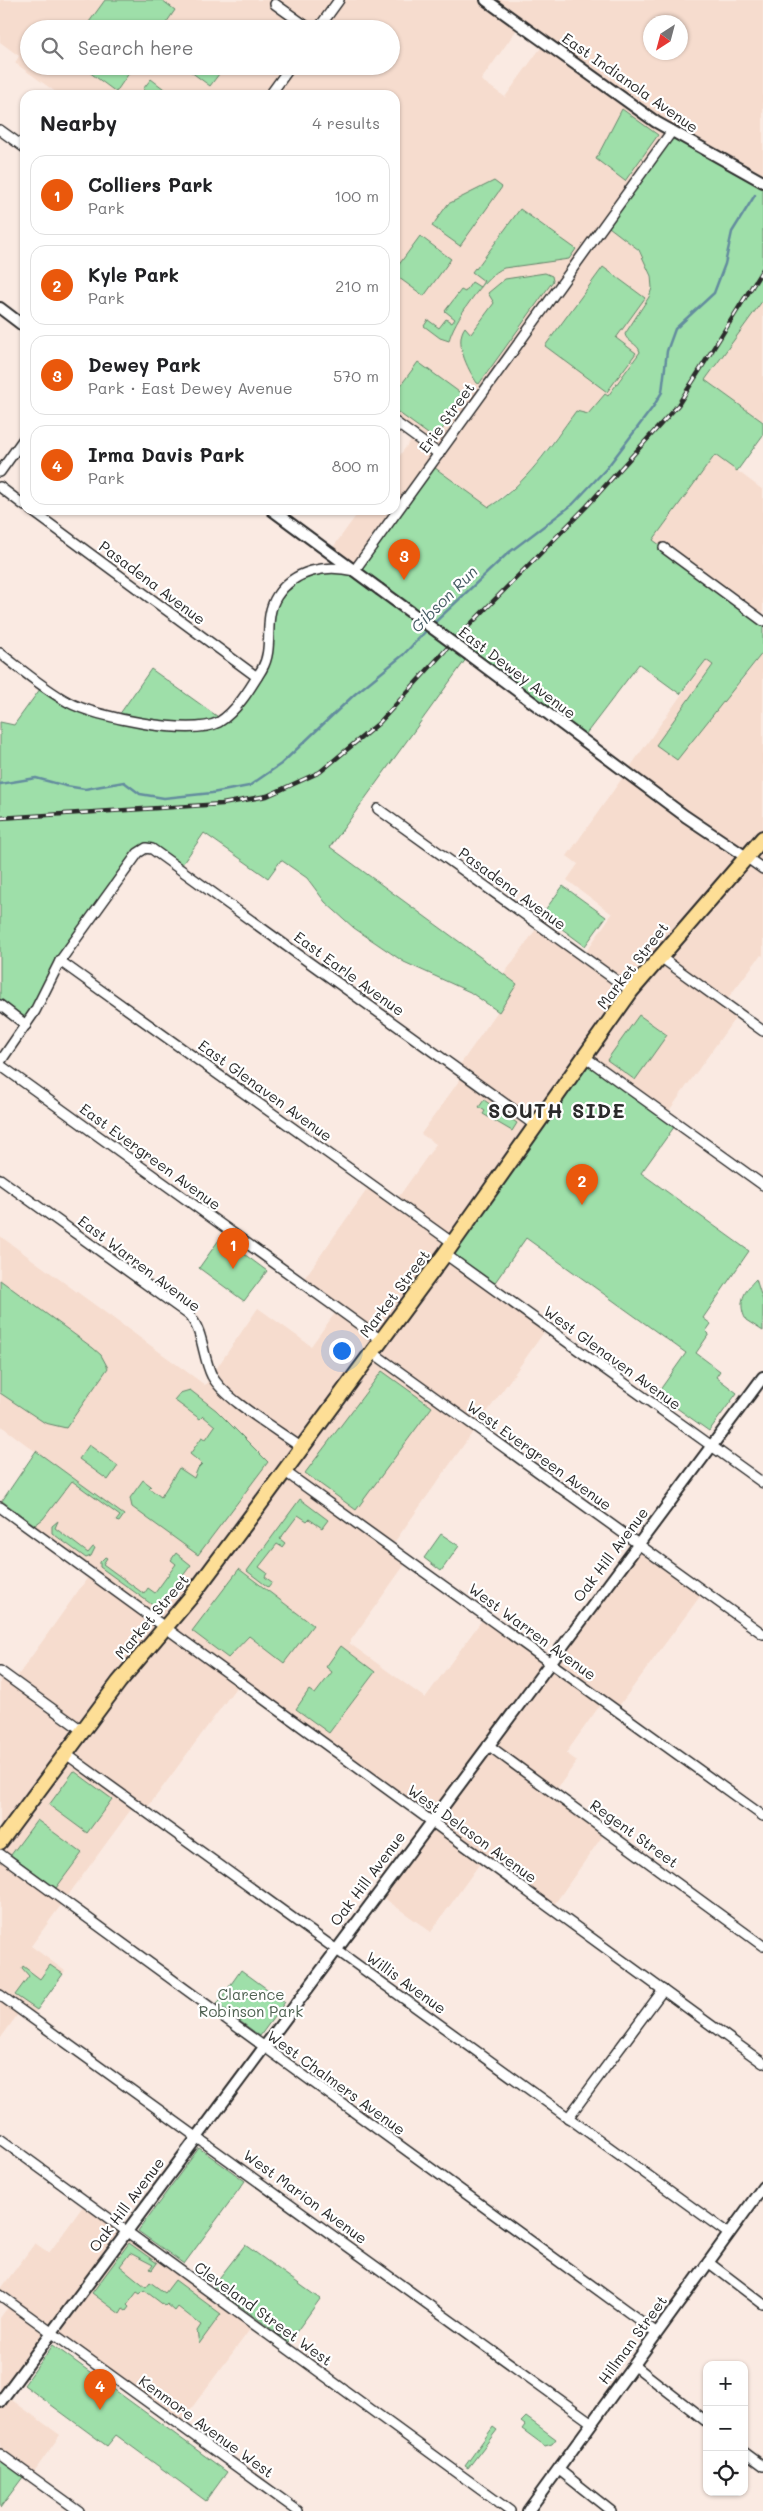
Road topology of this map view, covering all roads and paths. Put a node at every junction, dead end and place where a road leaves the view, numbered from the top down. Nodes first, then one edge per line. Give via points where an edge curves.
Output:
1 (339, 0) edge
2 (486, 0) edge
3 (275, 4) dead end
4 (297, 20) edge
5 (325, 20) edge
6 (284, 75) edge
7 (274, 90) edge
8 (0, 130) edge
9 (672, 131) junction
10 (20, 144) edge
11 (763, 182) edge
12 (0, 308) edge
13 (20, 323) edge
14 (400, 426) edge
15 (20, 444) edge
16 (439, 454) junction
17 (0, 472) edge
18 (0, 487) edge
19 (20, 502) edge
20 (400, 508) edge
21 (38, 515) edge
22 (279, 515) edge
23 (395, 515) edge
24 (664, 548) dead end
25 (354, 571) junction
26 (763, 621) edge
27 (0, 653) edge
28 (256, 677) junction
29 (378, 809) dead end
30 (763, 838) edge
31 (746, 857) junction
32 (763, 869) edge
33 (659, 956) junction
34 (60, 962) junction
35 (631, 991) junction
36 (0, 1005) edge
37 (26, 1025) junction
38 (763, 1031) edge
39 (585, 1057) junction
40 (0, 1064) edge
41 (536, 1126) junction
42 (0, 1179) edge
43 (763, 1185) edge
44 (449, 1249) junction
45 (381, 1340) junction
46 (372, 1352) junction
47 (763, 1377) edge
48 (712, 1446) junction
49 (302, 1448) junction
50 (284, 1471) junction
51 (763, 1483) edge
52 (0, 1507) edge
53 (638, 1544) junction
54 (165, 1628) junction
55 (763, 1634) edge
56 (550, 1662) junction
57 (0, 1672) edge
58 (83, 1731) junction
59 (488, 1745) junction
60 (66, 1754) junction
61 (763, 1816) edge
62 (431, 1821) junction
63 (0, 1842) edge
64 (0, 1854) edge
65 (763, 1946) edge
66 (335, 1949) junction
67 (663, 1990) junction
68 (0, 1995) edge
69 (263, 2046) junction
70 (763, 2063) edge
71 (568, 2118) junction
72 (197, 2136) junction
73 (0, 2139) edge
74 (763, 2187) edge
75 (126, 2231) junction
76 (729, 2234) junction
77 (708, 2262) junction
78 (0, 2295) edge
79 (763, 2304) edge
80 (52, 2332) junction
81 (657, 2333) junction
82 (634, 2365) junction
83 (0, 2402) edge
84 (703, 2419) edge
85 (592, 2423) junction
86 (0, 2454) edge
87 (748, 2455) edge
88 (763, 2466) edge
89 (558, 2469) junction
90 (78, 2511) edge
91 (298, 2511) edge
92 (510, 2511) edge
93 (528, 2511) edge
94 (611, 2511) edge

1 - 5 street
2 - 9 street, East Indianola Avenue
3 - 4 street
6 - 7 street
8 - 10 street
9 - 11 street, East Indianola Avenue
9 - 16 street, Erie Street
12 - 13 street
14 - 16 street
15 - 17 street
16 - 20 street, Erie Street
18 - 19 street
21 - 28 street, Pasadena Avenue
22 - 25 street, East Dewey Avenue
23 - 25 street, Erie Street
24 - 26 street
25 - 28 street via 334,567 317,569 299,576 282,589 269,616 267,656
25 - 31 street, East Dewey Avenue, bridge via 700,827
27 - 28 street via 66,701 90,712 183,728 206,727 228,715
29 - 35 street, Pasadena Avenue
30 - 31 main road, Market Street
31 - 32 street
31 - 33 main road, Market Street
33 - 35 main road, Market Street
33 - 38 street
34 - 37 street
34 - 41 street, East Earle Avenue via 138,853 146,848 152,849
34 - 44 street, East Glenaven Avenue
35 - 39 main road, Market Street
36 - 37 street
37 - 40 street
39 - 41 main road, Market Street
39 - 43 street
40 - 45 street, East Evergreen Avenue
41 - 44 main road, Market Street
42 - 49 street, East Warren Avenue via 189,1315 198,1327 209,1370 222,1390
44 - 45 main road, Market Street
44 - 48 street, West Glenaven Avenue
45 - 46 main road, Market Street
46 - 49 main road, Market Street
46 - 53 street, West Evergreen Avenue
47 - 48 street, Oak Hill Avenue
48 - 51 street, West Glenaven Avenue
48 - 53 street, Oak Hill Avenue
49 - 50 main road, Market Street
50 - 54 main road, Market Street
50 - 56 street, West Warren Avenue
52 - 54 street, West Delason Avenue
53 - 55 street, West Evergreen Avenue
53 - 56 street, Oak Hill Avenue
54 - 58 main road, Market Street
54 - 62 street, West Delason Avenue
56 - 59 street, Oak Hill Avenue
56 - 61 street, West Warren Avenue
57 - 58 street
58 - 60 main road, Market Street
59 - 62 street, Oak Hill Avenue
59 - 65 street, Regent Street
60 - 63 main road, Market Street
60 - 66 street, Willis Avenue
62 - 66 street, Oak Hill Avenue
62 - 67 street, West Delason Avenue
64 - 69 street, West Chalmers Avenue
66 - 69 street, Oak Hill Avenue
66 - 71 street, Willis Avenue
67 - 70 street, West Delason Avenue
67 - 71 street
68 - 72 street, West Marion Avenue
69 - 72 street, Oak Hill Avenue
69 - 81 street, West Chalmers Avenue
71 - 76 street, Willis Avenue
72 - 75 street, Oak Hill Avenue
72 - 85 street, West Marion Avenue
73 - 75 street, Cleveland Street West
74 - 76 street, Hillman Street
75 - 80 street, Oak Hill Avenue
75 - 92 street, Cleveland Street West
76 - 77 street, Hillman Street
77 - 79 street
77 - 81 street, Hillman Street
78 - 80 street, Kenmore Avenue West
80 - 83 street, Oak Hill Avenue
80 - 91 street, Kenmore Avenue West
81 - 82 street, Hillman Street
82 - 84 street
82 - 85 street, Hillman Street
85 - 89 street, Hillman Street
86 - 90 street
87 - 88 street
89 - 93 street, Hillman Street
89 - 94 street

